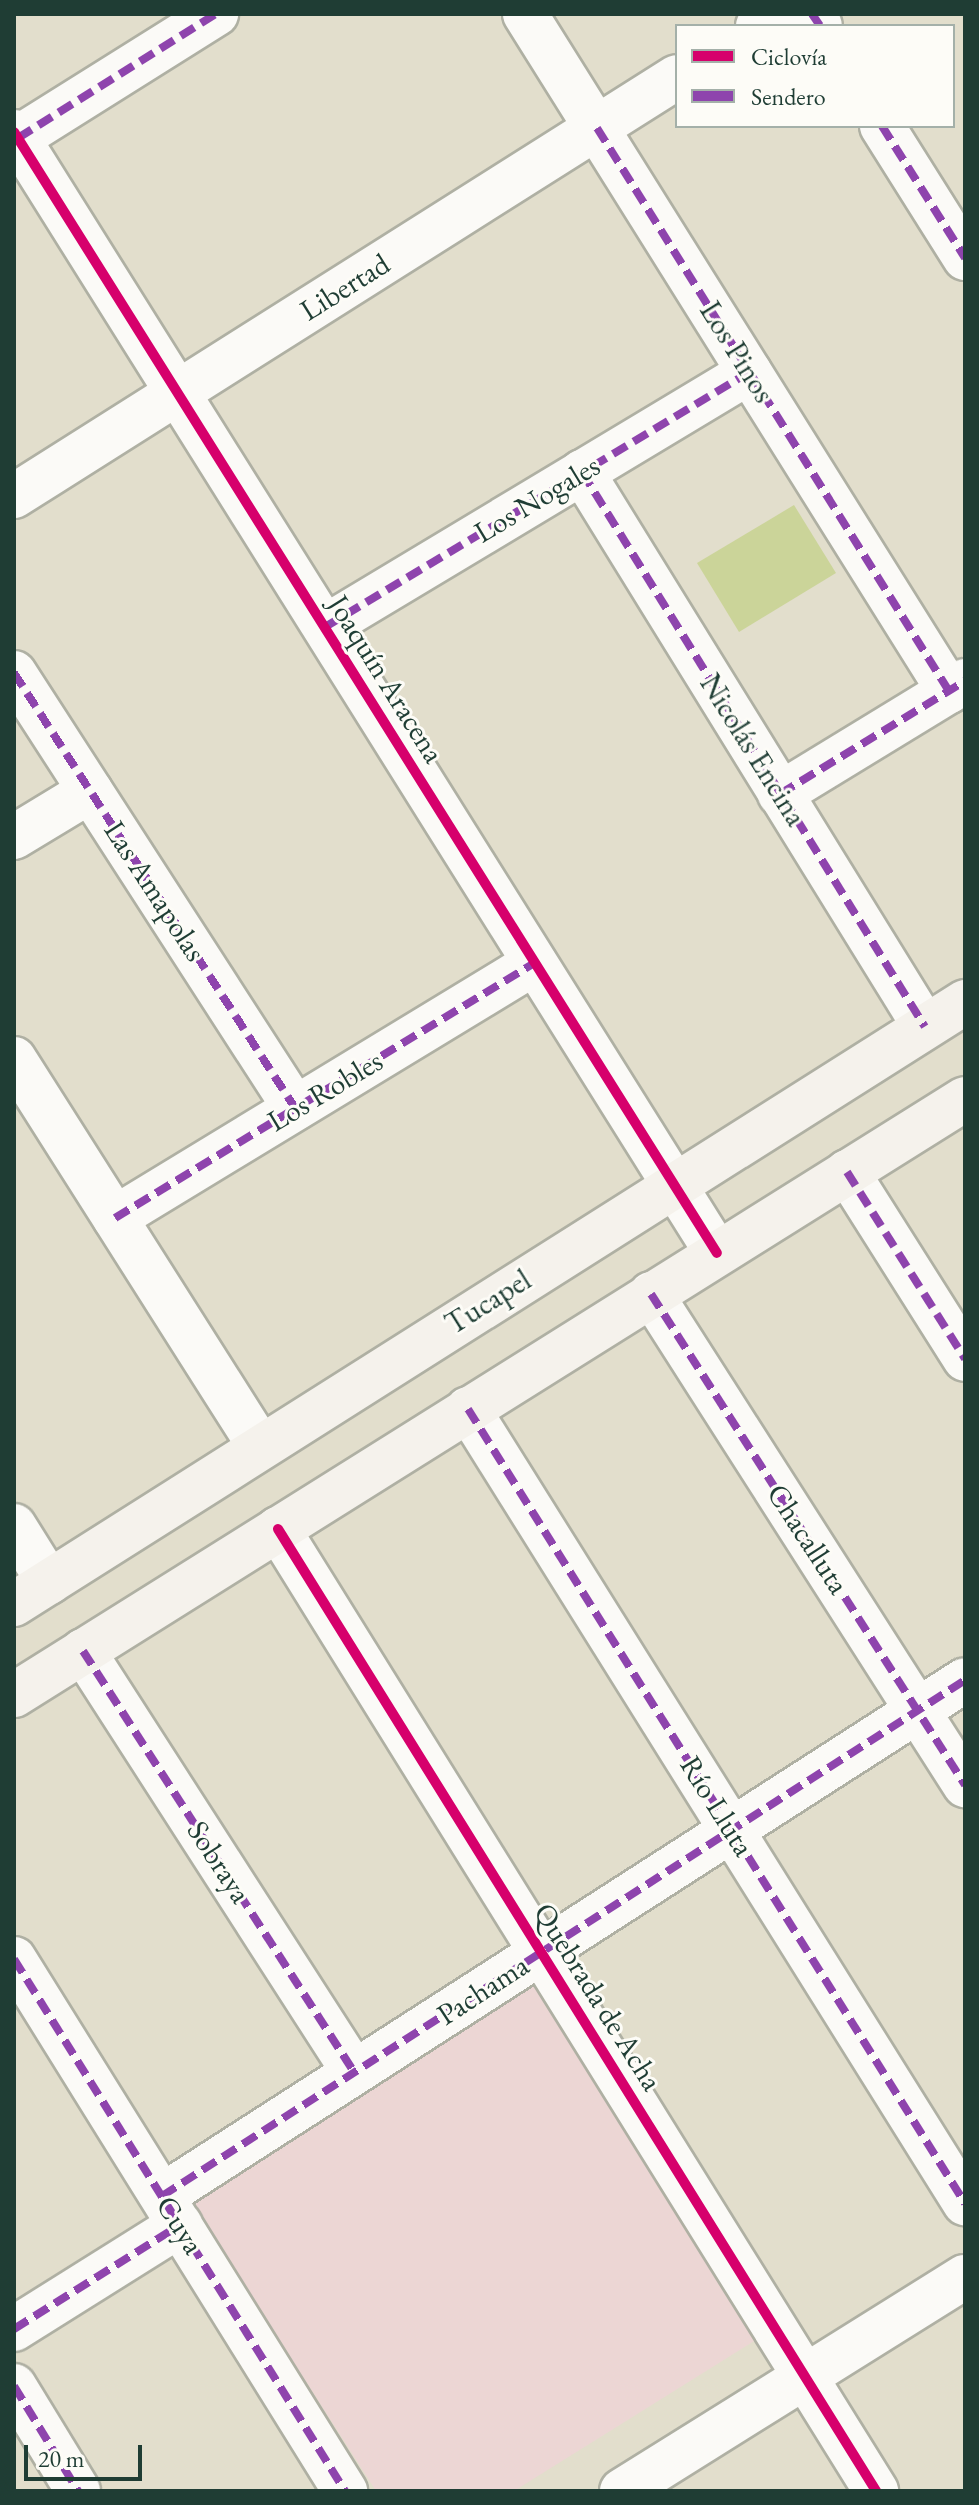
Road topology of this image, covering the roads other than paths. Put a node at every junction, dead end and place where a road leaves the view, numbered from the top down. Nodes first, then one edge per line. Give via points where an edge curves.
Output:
1 (216, 14) edge
2 (525, 14) edge
3 (675, 78) edge
4 (597, 128) junction
5 (883, 128) edge
6 (20, 152) edge
7 (961, 243) edge
8 (749, 372) junction
9 (177, 393) junction
10 (582, 472) junction
11 (14, 496) edge
12 (325, 627) junction
13 (14, 673) edge
14 (957, 686) edge
15 (90, 791) junction
16 (780, 794) junction
17 (14, 837) edge
18 (535, 963) junction
19 (965, 1002) edge
20 (925, 1027) junction
21 (14, 1059) edge
22 (965, 1099) edge
23 (295, 1108) junction
24 (847, 1172) junction
25 (673, 1184) junction
26 (115, 1218) junction
27 (717, 1253) junction
28 (651, 1294) junction
29 (965, 1359) edge
30 (468, 1409) junction
31 (260, 1447) junction
32 (14, 1526) edge
33 (278, 1529) junction
34 (32, 1593) edge
35 (83, 1651) junction
36 (965, 1680) edge
37 (14, 1695) edge
38 (917, 1710) junction
39 (965, 1785) edge
40 (732, 1830) junction
41 (542, 1952) junction
42 (14, 1959) edge
43 (354, 2072) junction
44 (965, 2203) edge
45 (171, 2210) junction
46 (965, 2277) edge
47 (14, 2329) edge
48 (805, 2377) junction
49 (14, 2386) edge
50 (78, 2491) edge
51 (345, 2491) edge
52 (622, 2491) edge
53 (876, 2491) edge

1 - 6 street
2 - 4 street, Los Pinos
3 - 4 street, Libertad
4 - 8 street, Los Pinos
4 - 9 street, Libertad
5 - 7 street
6 - 9 street, Joaquín Aracena
8 - 10 street, Los Nogales
8 - 14 street, Los Pinos
9 - 11 street, Libertad
9 - 12 street, Joaquín Aracena
10 - 12 street, Los Nogales
10 - 16 street, Nicolás Encina
12 - 18 street, Joaquín Aracena
13 - 15 street, Las Amapolas
14 - 16 street
15 - 17 street
15 - 23 street, Las Amapolas
16 - 20 street, Nicolás Encina
18 - 23 street, Los Robles
18 - 25 street, Joaquín Aracena
19 - 20 main road, Tucapel
20 - 25 main road, Tucapel
21 - 26 street
22 - 24 main road
23 - 26 street, Los Robles
24 - 27 main road
24 - 29 street
25 - 27 street, Joaquín Aracena
25 - 31 main road, Tucapel
26 - 31 street
27 - 28 main road
28 - 30 main road
28 - 38 street, Chacalluta
30 - 33 main road
30 - 40 street, Río Lluta
31 - 34 main road, Tucapel
32 - 34 street
33 - 35 main road
33 - 41 street, Quebrada de Acha
35 - 37 main road
35 - 43 street, Sobraya
36 - 38 street, Pachama
38 - 39 street, Chacalluta
38 - 40 street, Pachama
40 - 41 street, Pachama
40 - 44 street, Río Lluta
41 - 43 street, Pachama
41 - 48 street, Quebrada de Acha
42 - 45 street, Cuya
43 - 45 street, Pachama
45 - 47 street, Pachama
45 - 51 street, Cuya
46 - 48 street
48 - 52 street
48 - 53 street, Quebrada de Acha
49 - 50 street

